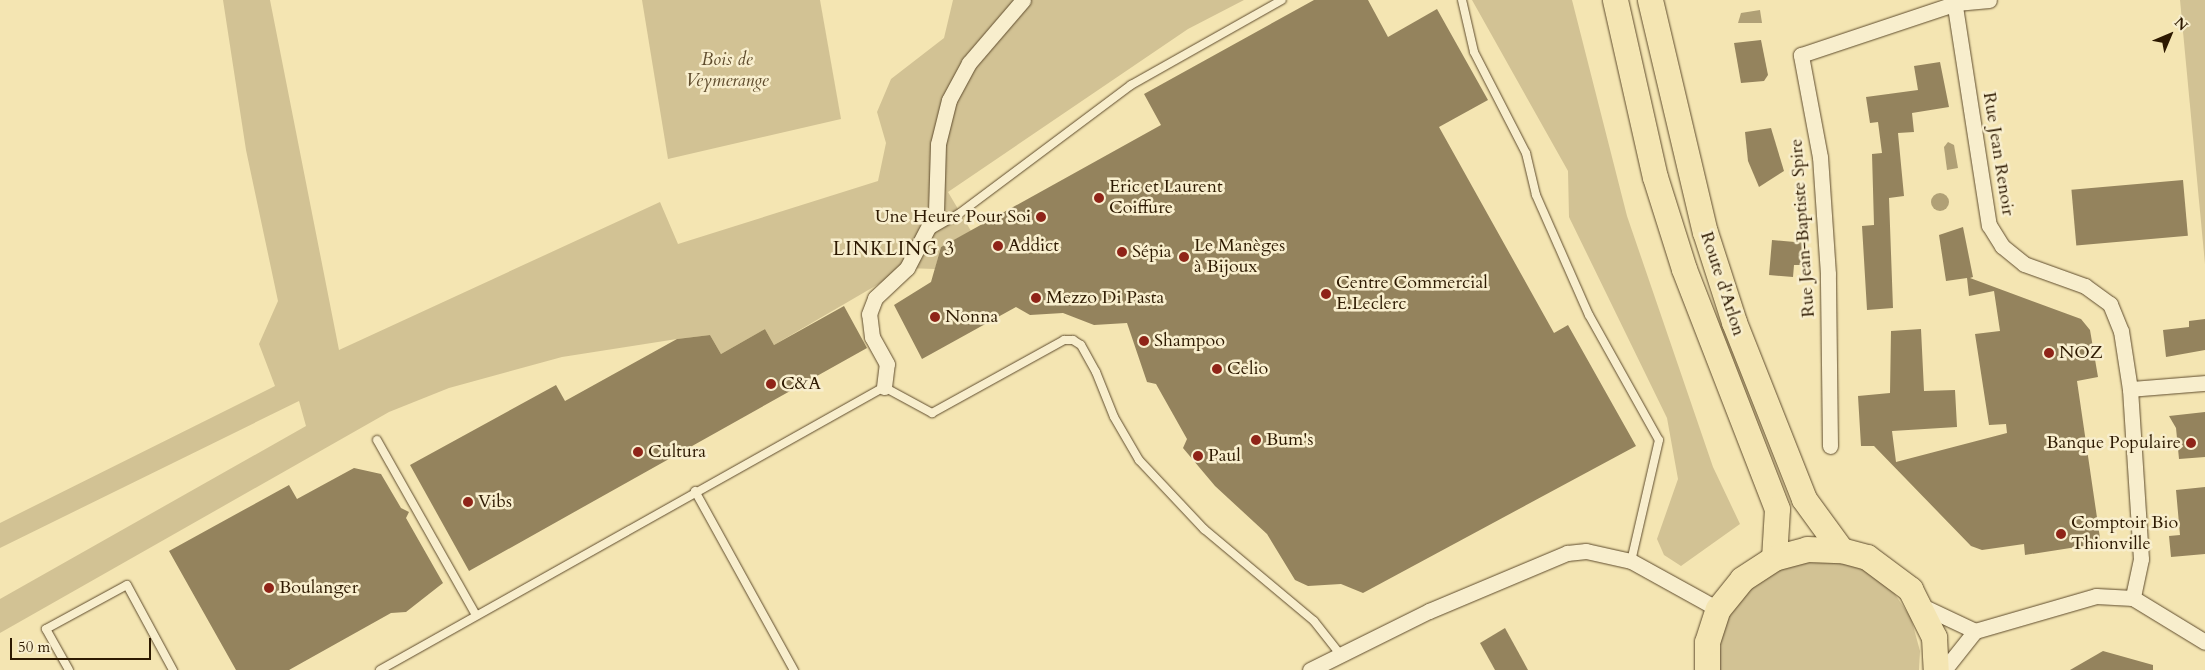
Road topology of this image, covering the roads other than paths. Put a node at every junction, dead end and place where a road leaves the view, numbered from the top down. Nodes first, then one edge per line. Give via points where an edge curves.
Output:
1 (1024, 0) edge
2 (1282, 0) edge
3 (1462, 0) edge
4 (1615, 0) edge
5 (1650, 0) edge
6 (1989, 0) edge
7 (1955, 2) edge
8 (928, 232) junction
9 (2205, 383) edge
10 (884, 387) junction
11 (2130, 389) junction
12 (377, 440) dead end
13 (1830, 446) dead end
14 (696, 492) junction
15 (1841, 550) junction
16 (1774, 558) junction
17 (1631, 561) junction
18 (2133, 598) junction
19 (1920, 605) junction
20 (1718, 609) junction
21 (476, 615) junction
22 (1975, 631) junction
23 (2205, 642) edge
24 (1340, 654) junction
25 (69, 670) edge
26 (173, 670) edge
27 (380, 670) edge
28 (794, 670) edge
29 (1310, 670) edge
30 (1707, 670) edge
31 (1936, 670) edge
32 (1944, 670) edge

1 - 8 street via 969,63 949,100 938,144 936,212
2 - 8 lane via 1131,85 960,213
3 - 17 lane via 1474,52 1526,153 1536,195 1589,315 1659,440
4 - 16 main road, Route d'Arlon via 1655,177 1684,268 1777,509
5 - 15 main road, Route d'Arlon via 1702,222 1734,322 1804,499
6 - 7 street, Rue Jean-Baptiste Spire
7 - 11 street, Rue Jean Renoir via 1989,225 2002,246 2024,264 2085,286 2110,304 2121,331
7 - 13 street, Rue Jean-Baptiste Spire via 1801,55 1820,157 1828,274
8 - 10 street via 906,268 874,298 869,314 872,337 887,364
9 - 11 street
10 - 14 lane
10 - 24 lane via 932,413 1064,340 1082,345 1114,417 1139,460 1204,529 1307,614
11 - 18 street, Rue Jean Renoir via 2141,559
12 - 21 lane
14 - 21 lane
14 - 28 lane
15 - 16 main road via 1807,548
15 - 19 main road via 1890,571
16 - 20 main road via 1742,579
17 - 20 street
17 - 24 street via 1586,551 1549,558
18 - 22 street via 2096,596
18 - 23 street
19 - 22 street
19 - 31 main road via 1934,637
20 - 30 main road via 1706,642
21 - 27 lane
22 - 32 street
24 - 29 street
25 - 26 lane via 46,629 127,585

